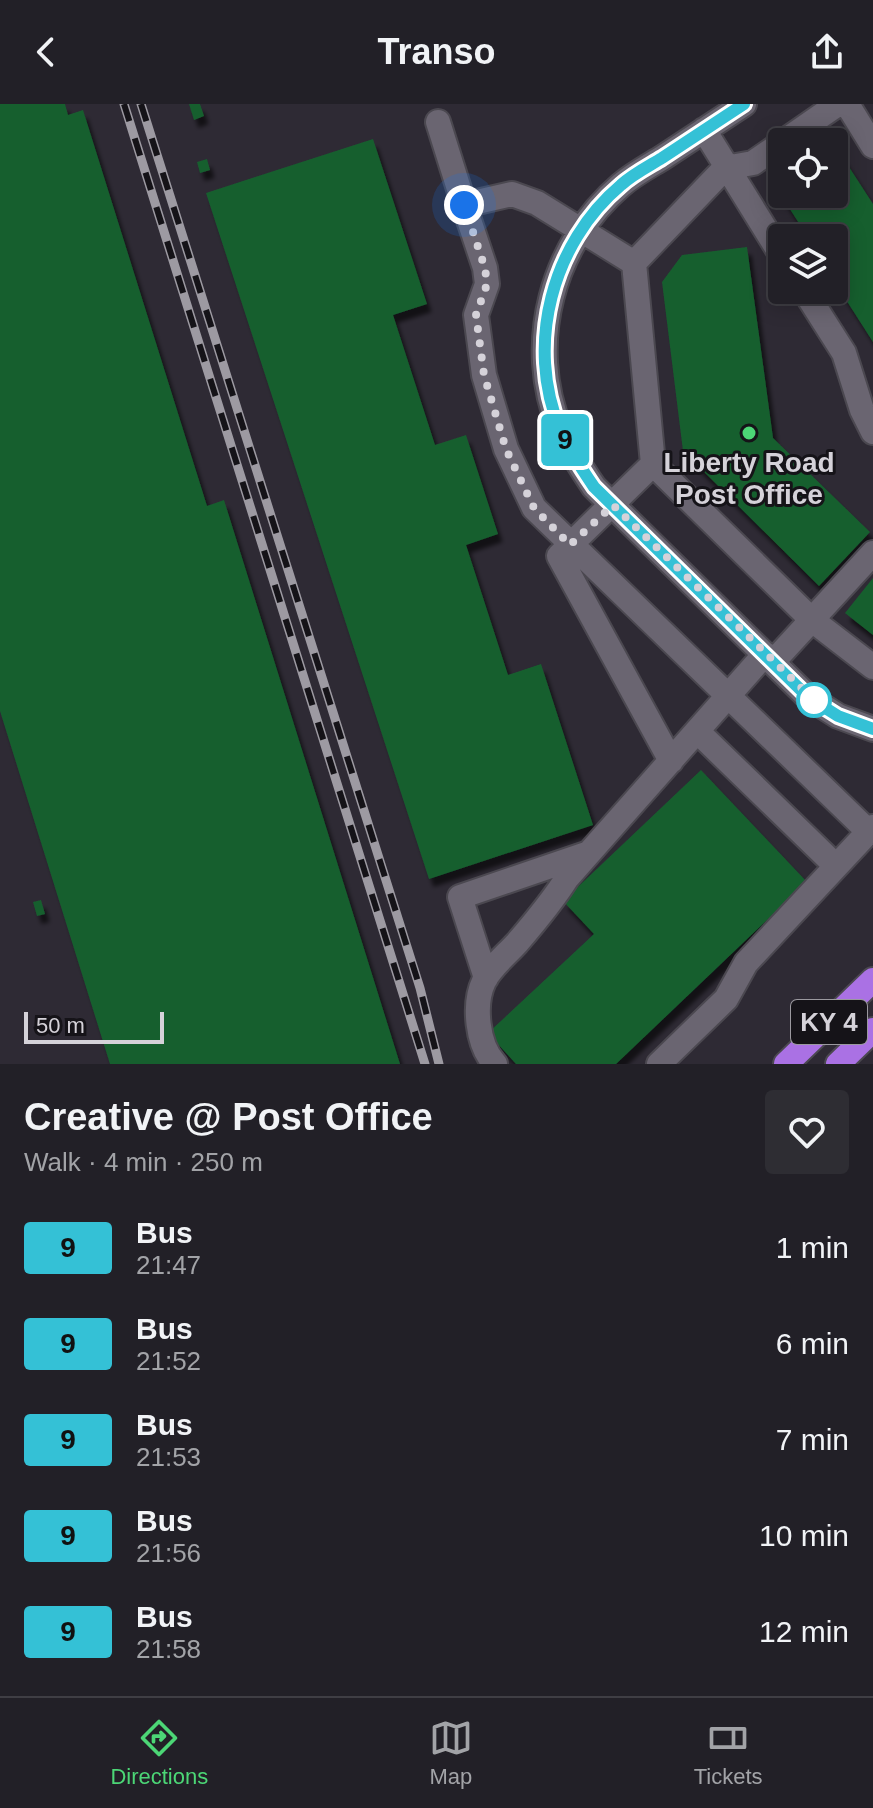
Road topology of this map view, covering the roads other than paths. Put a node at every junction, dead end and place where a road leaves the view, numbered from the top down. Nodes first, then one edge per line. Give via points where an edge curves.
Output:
1 (744, 104) edge
2 (838, 104) edge
3 (847, 104) edge
4 (438, 122) dead end
5 (803, 128) edge
6 (704, 130) junction
7 (873, 146) edge
8 (768, 152) edge
9 (725, 168) junction
10 (464, 205) junction
11 (581, 230) junction
12 (768, 234) edge
13 (634, 263) junction
14 (813, 304) edge
15 (867, 406) edge
16 (873, 432) edge
17 (653, 464) junction
18 (613, 505) junction
19 (570, 545) junction
20 (873, 553) edge
21 (812, 620) junction
22 (769, 658) junction
23 (873, 667) edge
24 (729, 695) junction
25 (873, 729) edge
26 (697, 731) junction
27 (671, 761) junction
28 (871, 829) edge
29 (590, 853) junction
30 (836, 866) junction
31 (486, 978) junction
32 (873, 980) edge
33 (873, 1030) edge
34 (495, 1064) edge
35 (659, 1064) edge
36 (786, 1064) edge
37 (838, 1064) edge

1 - 6 street
2 - 5 street
3 - 7 street
4 - 10 street
6 - 9 street
6 - 11 street via 622,184
8 - 9 street via 753,163
9 - 12 street
9 - 13 street
10 - 11 street via 512,194
10 - 19 street via 485,268 487,284 476,315 484,375 506,449 534,508
11 - 13 street
11 - 18 street via 549,302 544,361 559,428 574,459
13 - 17 street
14 - 15 street via 844,353
15 - 16 street
17 - 18 street
17 - 21 street
18 - 19 street
18 - 22 street
19 - 24 street
19 - 27 street via 559,556
20 - 21 street
21 - 22 street
21 - 23 street
22 - 24 street
22 - 25 street via 808,697
24 - 26 street
24 - 28 street
26 - 27 street
26 - 30 street
27 - 29 street
28 - 30 street
29 - 31 street
29 - 31 street via 460,897
30 - 35 street via 746,963 726,999
31 - 34 street via 478,998 480,1029 487,1056
32 - 36 highway, KY 4
33 - 37 highway, KY 4

